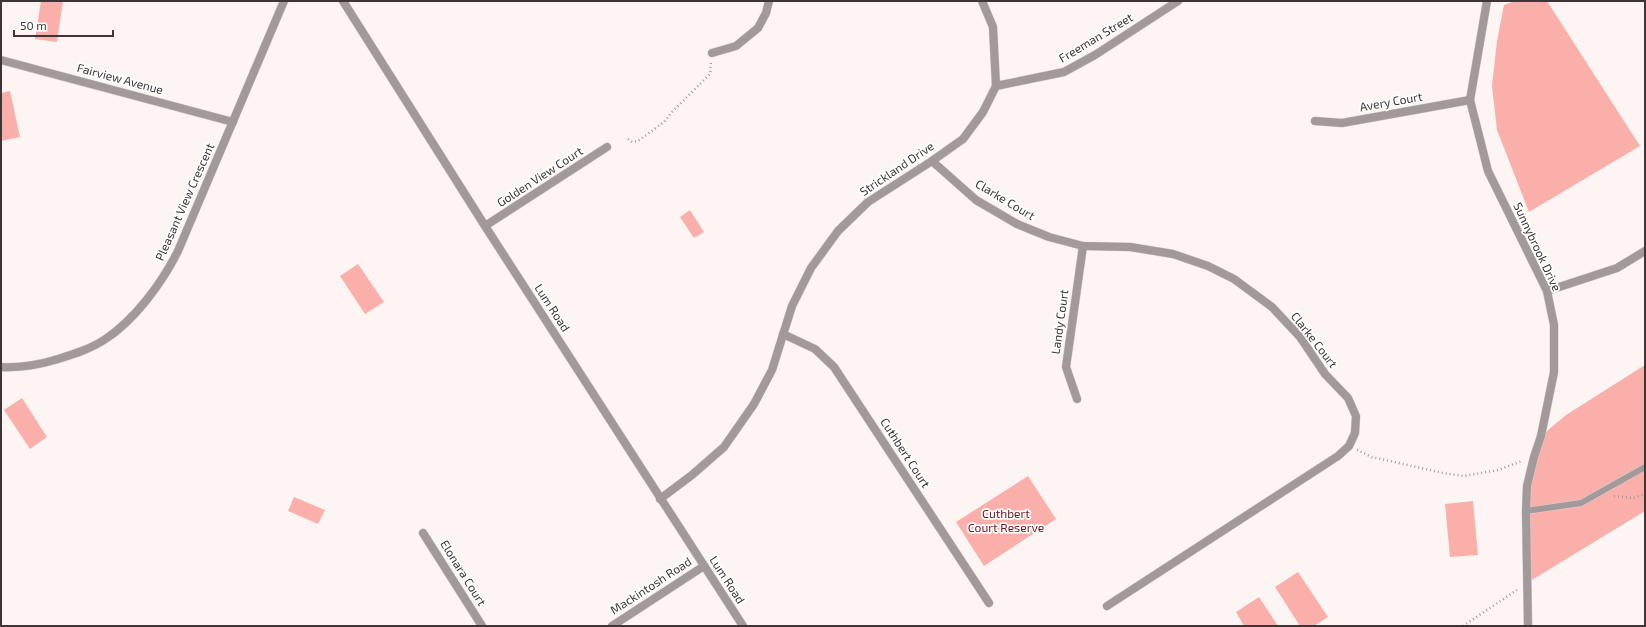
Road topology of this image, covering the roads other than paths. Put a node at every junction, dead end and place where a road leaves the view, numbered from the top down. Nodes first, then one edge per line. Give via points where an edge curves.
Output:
1 (284, 1) edge
2 (343, 1) edge
3 (769, 1) edge
4 (982, 1) edge
5 (1178, 1) edge
6 (1487, 1) edge
7 (712, 53) road end
8 (1, 60) edge
9 (996, 86) junction
10 (1470, 100) junction
11 (1314, 121) dead end
12 (233, 122) junction
13 (608, 147) dead end
14 (932, 160) junction
15 (485, 226) junction
16 (1083, 246) junction
17 (1645, 251) edge
18 (1547, 291) junction
19 (783, 334) junction
20 (1, 367) edge
21 (1077, 398) dead end
22 (1645, 466) edge
23 (660, 499) junction
24 (1526, 511) junction
25 (423, 533) dead end
26 (704, 566) junction
27 (989, 603) dead end
28 (1107, 606) dead end
29 (482, 626) edge
30 (612, 626) edge
31 (743, 626) edge
32 (1528, 626) edge

1 - 12 street, Pleasant View Crescent
2 - 15 street, Lum Road
3 - 7 street via 758,28 736,46
4 - 9 street, Strickland Drive via 994,26
5 - 9 street, Freeman Street via 1064,72
6 - 10 street, Sunnybrook Drive
8 - 12 street, Fairview Avenue
9 - 14 street, Strickland Drive via 983,112 963,139
10 - 11 street, Avery Court via 1342,123
10 - 18 street, Sunnybrook Drive via 1488,171
12 - 20 street, Pleasant View Crescent via 170,267 121,327 85,350 42,364
13 - 15 street, Golden View Court
14 - 16 street, Clarke Court via 976,200 1017,224 1049,238
14 - 19 street, Strickland Drive via 868,202 838,231 811,268 792,306
15 - 23 street, Lum Road
16 - 21 street, Landy Court via 1066,367
16 - 28 street, Clarke Court via 1130,247 1173,254 1208,266 1234,279 1272,307 1300,338 1325,374 1348,398 1356,416 1355,432 1349,446 1338,456
17 - 18 street via 1617,268
18 - 24 street, Sunnybrook Drive via 1554,325 1554,372 1528,486
19 - 23 street, Strickland Drive via 772,370 754,404 724,447 692,476
19 - 27 street, Cuthbert Court via 815,349 834,367
22 - 24 lane via 1581,502
23 - 26 street, Lum Road
24 - 32 street, Sunnybrook Drive
25 - 29 street, Elonara Court
26 - 30 street, Mackintosh Road
26 - 31 street, Lum Road

